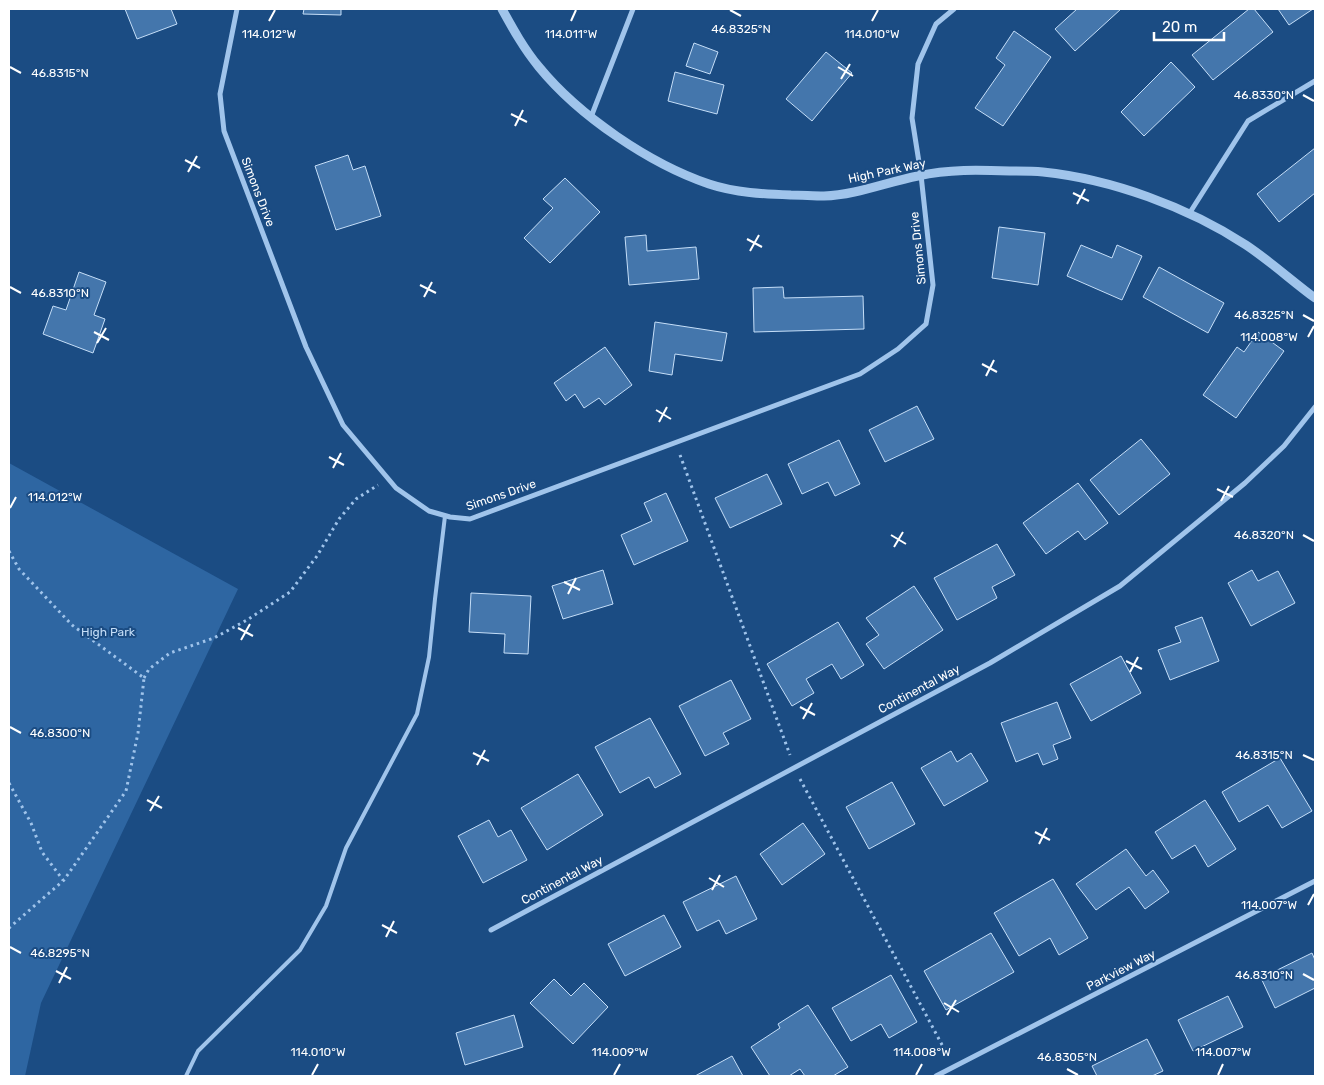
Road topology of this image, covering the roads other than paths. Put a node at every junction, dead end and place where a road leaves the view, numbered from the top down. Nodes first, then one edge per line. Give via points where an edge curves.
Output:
1 (237, 9) edge
2 (502, 9) edge
3 (633, 9) edge
4 (954, 9) edge
5 (1315, 81) edge
6 (591, 117) junction
7 (920, 175) junction
8 (1189, 214) junction
9 (1315, 298) edge
10 (1315, 407) edge
11 (445, 516) junction
12 (1315, 881) edge
13 (491, 930) dead end
14 (186, 1076) edge
15 (936, 1076) edge

1 - 11 street, Simons Drive via 220,94 224,131 306,347 343,425 396,488 429,511
2 - 6 street, High Park Way via 539,67
3 - 6 street
4 - 7 street, Simons Drive via 936,24 918,64 912,118
5 - 8 street via 1248,121
6 - 7 street, High Park Way via 666,165 710,184 752,194 825,196
7 - 8 street, High Park Way via 954,170 1042,172 1078,177 1144,196
7 - 11 street, Simons Drive via 933,285 926,324 898,349 860,374 470,519
8 - 9 street, High Park Way via 1248,246
10 - 13 street, Continental Way via 1284,446 1245,483 1120,586 990,663
11 - 14 lane via 430,656 418,714 346,848 326,906 300,950 198,1051
12 - 15 street, Parkview Way

